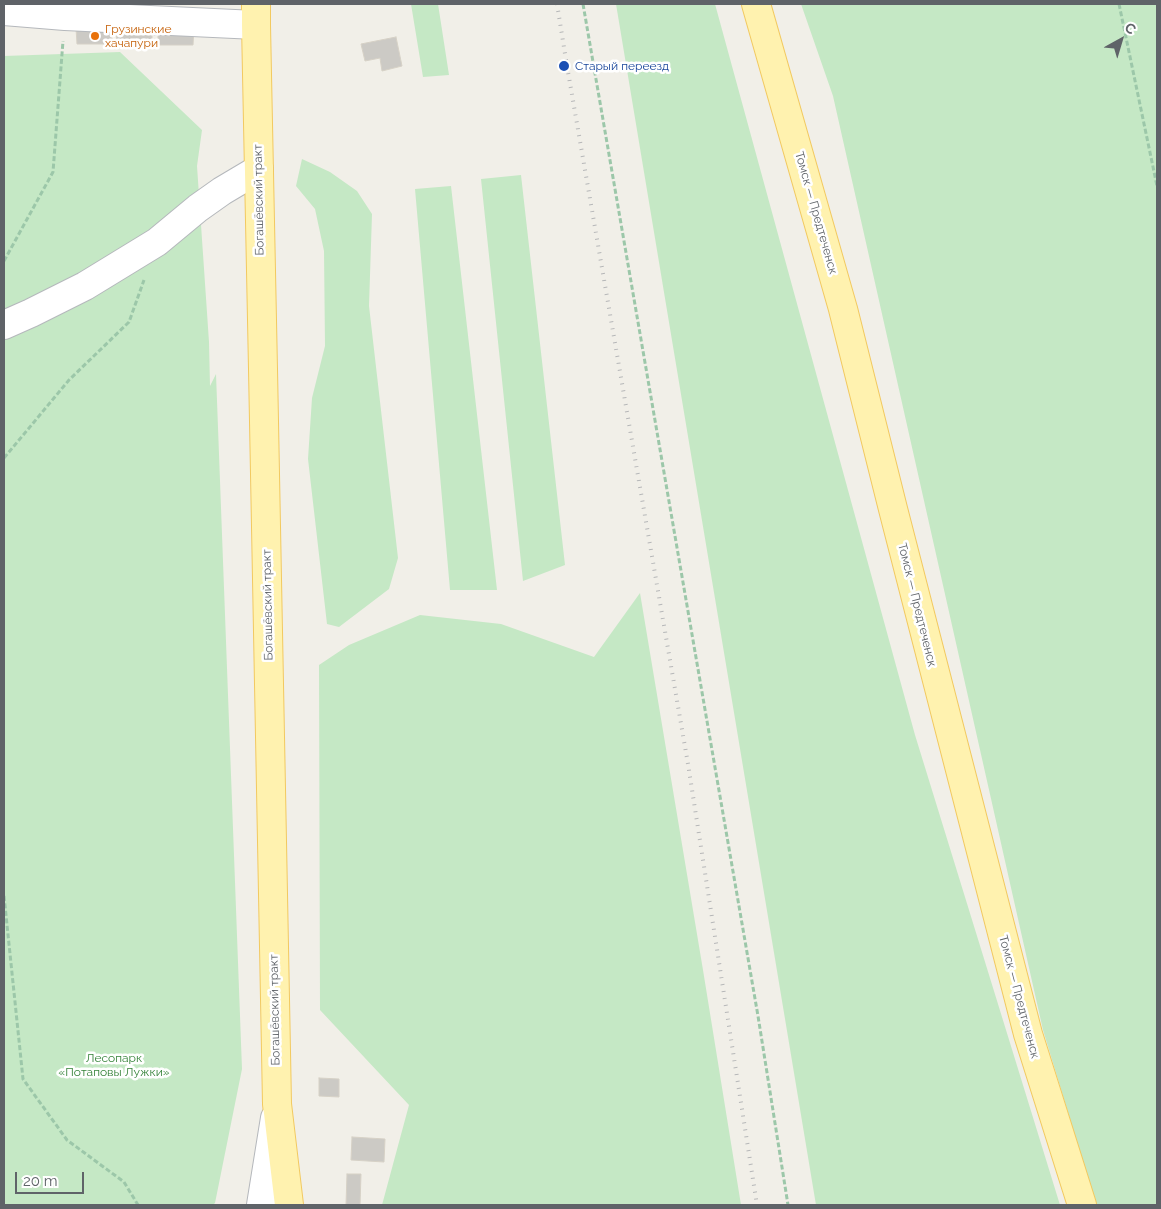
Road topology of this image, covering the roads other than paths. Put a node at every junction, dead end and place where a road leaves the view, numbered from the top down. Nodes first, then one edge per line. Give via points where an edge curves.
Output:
1 (756, 4) edge
2 (65, 10) edge
3 (4, 11) edge
4 (179, 12) edge
5 (256, 14) edge
6 (259, 169) junction
7 (4, 325) edge
8 (277, 1104) junction
9 (261, 1205) edge
10 (289, 1205) edge
11 (1082, 1205) edge

1 - 11 main road, Томск — Предтеченск via 843,310 1028,1034
2 - 3 street
2 - 4 street
4 - 5 street
5 - 6 main road, Богашёвский тракт
6 - 7 street via 198,208 157,242 85,286
6 - 8 main road, Богашёвский тракт
8 - 9 street
8 - 10 main road, Богашёвский тракт

